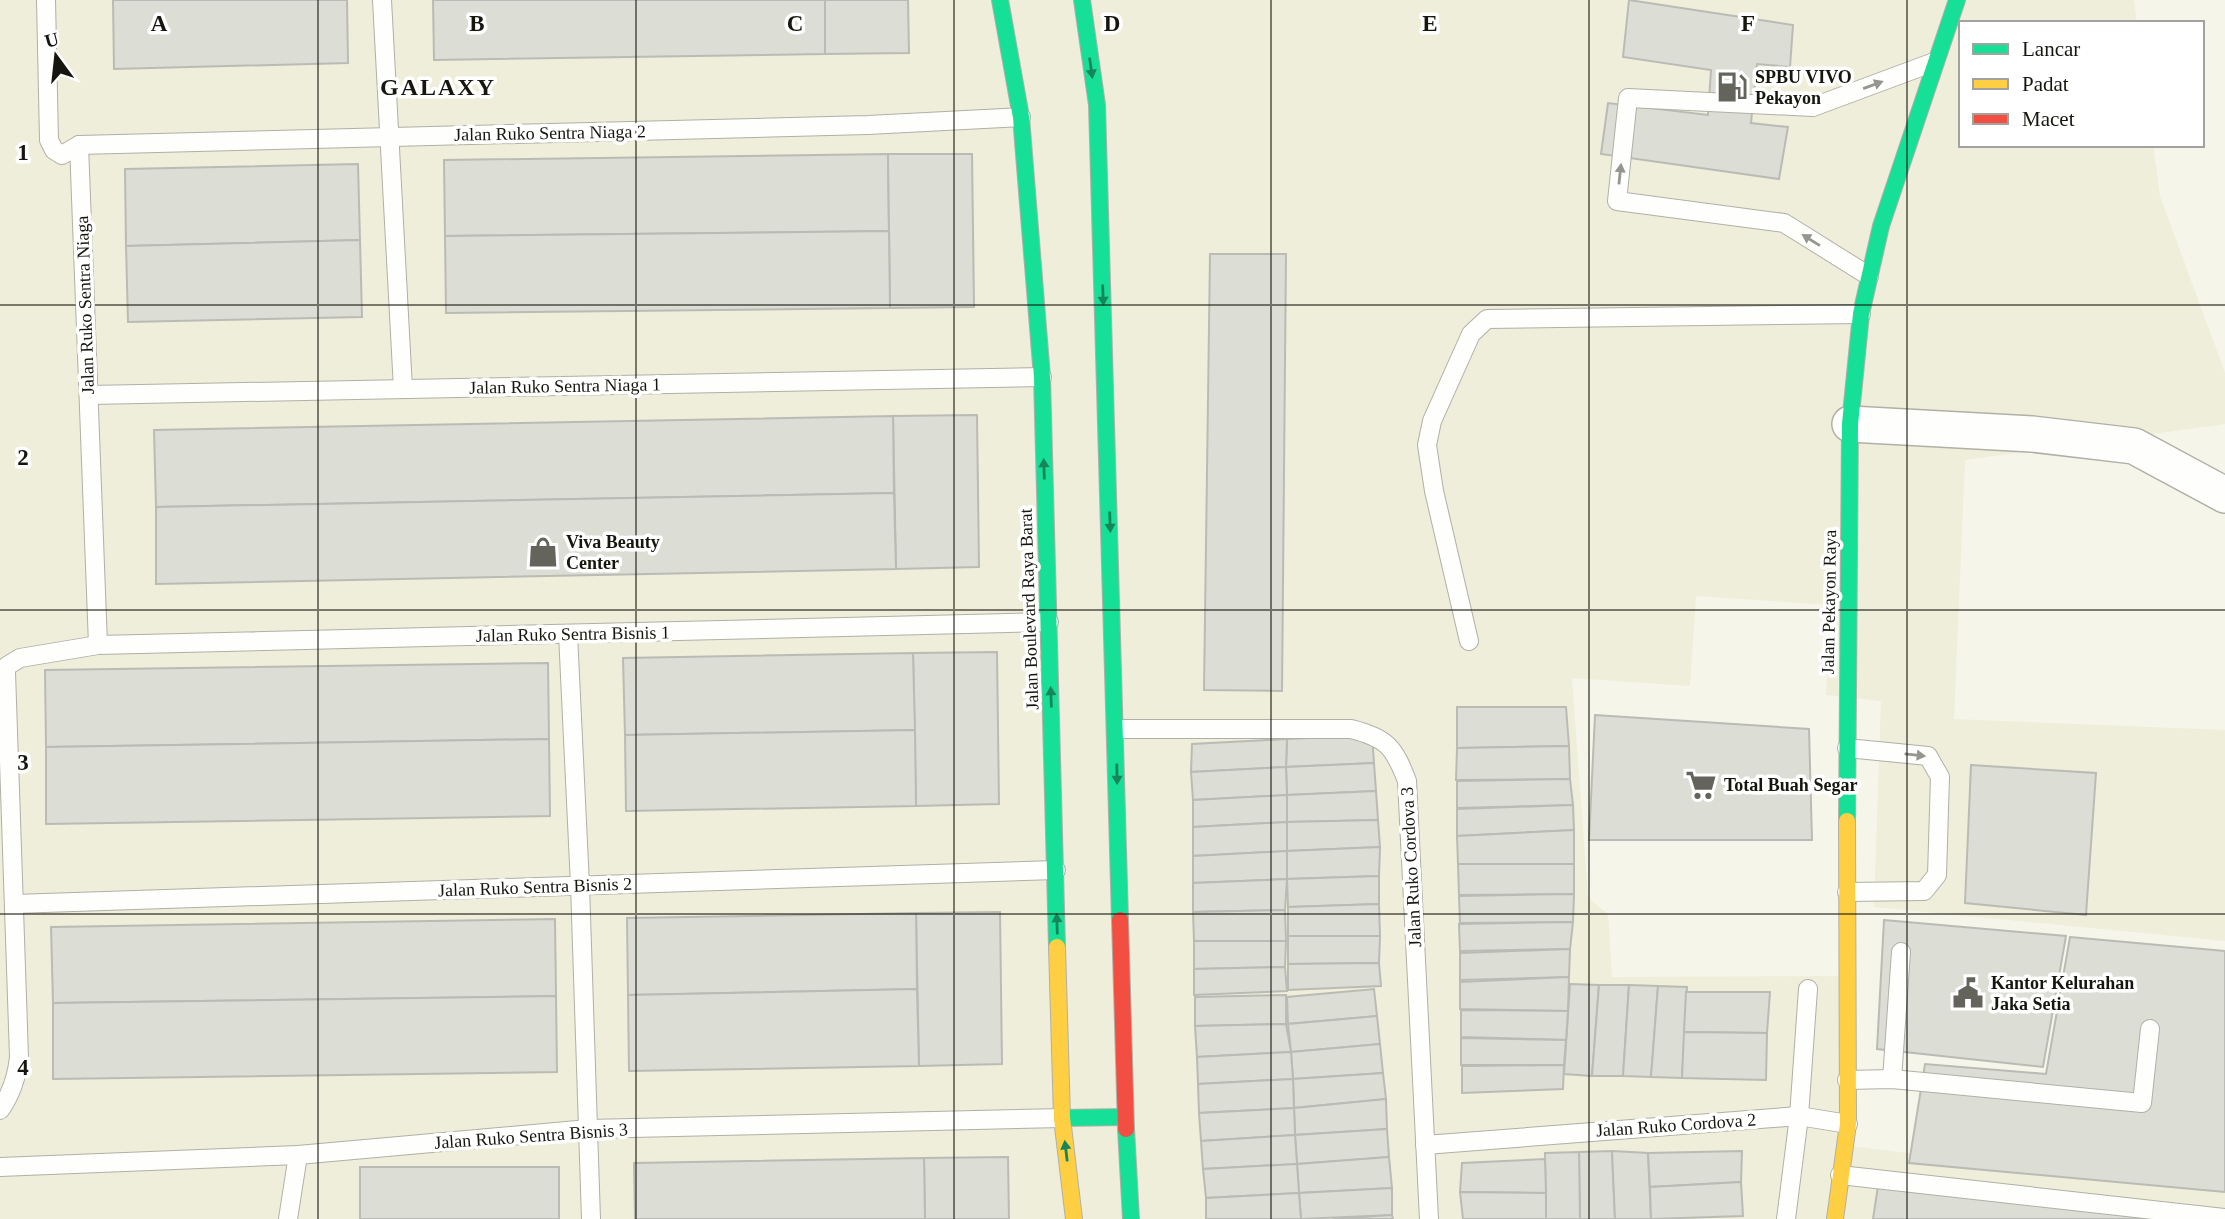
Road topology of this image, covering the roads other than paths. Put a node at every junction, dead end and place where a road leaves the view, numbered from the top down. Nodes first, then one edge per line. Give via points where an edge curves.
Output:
1 (46, 0) edge
2 (382, 0) edge
3 (1000, 0) edge
4 (1082, 0) edge
5 (1957, 0) edge
6 (1936, 62) junction
7 (1021, 117) junction
8 (388, 137) junction
9 (79, 145) junction
10 (1869, 276) junction
11 (1861, 314) junction
12 (1042, 377) junction
13 (403, 389) junction
14 (89, 395) junction
15 (1850, 424) junction
16 (2225, 495) edge
17 (1049, 622) junction
18 (568, 634) junction
19 (1469, 641) dead end
20 (97, 645) junction
21 (1116, 729) junction
22 (1847, 748) junction
23 (1056, 870) junction
24 (580, 886) junction
25 (1847, 892) junction
26 (14, 904) junction
27 (1902, 952) dead end
28 (1808, 989) dead end
29 (2150, 1029) dead end
30 (1892, 1079) junction
31 (1847, 1080) junction
32 (0, 1110) edge
33 (1799, 1116) junction
34 (1125, 1117) junction
35 (1062, 1118) junction
36 (1848, 1124) junction
37 (588, 1129) junction
38 (1425, 1145) junction
39 (298, 1155) junction
40 (0, 1167) edge
41 (1840, 1175) junction
42 (2225, 1218) edge
43 (288, 1219) edge
44 (591, 1219) edge
45 (1074, 1219) edge
46 (1131, 1219) edge
47 (1429, 1219) edge
48 (1786, 1219) edge
49 (1835, 1219) edge

1 - 9 lane via 49,140 62,155
2 - 8 lane
3 - 7 main road, Jalan Boulevard Raya Barat
4 -> 21 main road via 1097,105
5 - 6 main road, Jalan Pekayon Raya
6 - 10 main road, Jalan Pekayon Raya
10 -> 6 lane via 1784,223 1617,201 1628,98 1813,107
7 - 8 lane, Jalan Ruko Sentra Niaga 2
7 - 12 main road, Jalan Boulevard Raya Barat
8 - 9 lane, Jalan Ruko Sentra Niaga 2
8 - 13 lane
9 - 14 lane, Jalan Ruko Sentra Niaga
10 - 11 main road, Jalan Pekayon Raya
11 - 15 main road, Jalan Pekayon Raya
11 - 19 lane via 1487,319 1471,334 1432,421 1427,445
12 - 13 lane, Jalan Ruko Sentra Niaga 1
17 -> 12 main road, Jalan Boulevard Raya Barat
13 - 14 lane, Jalan Ruko Sentra Niaga 1
14 - 20 lane, Jalan Ruko Sentra Niaga
15 - 16 street via 2032,434 2134,446
15 - 22 main road, Jalan Pekayon Raya
17 - 18 lane, Jalan Ruko Sentra Bisnis 1
23 -> 17 main road, Jalan Boulevard Raya Barat
18 - 20 lane, Jalan Ruko Sentra Bisnis 1
18 - 24 lane
20 - 26 lane, Jalan Ruko Sentra Bisnis 1 via 20,658 7,666
21 -> 34 main road
21 - 38 lane, Jalan Ruko Cordova 3 via 1351,729 1374,735 1392,747 1407,781
22 - 25 main road, Jalan Pekayon Raya
22 -> 25 lane via 1928,756 1940,777 1937,875 1924,891
23 - 24 lane, Jalan Ruko Sentra Bisnis 2
35 -> 23 main road, Jalan Boulevard Raya Barat
24 - 26 lane, Jalan Ruko Sentra Bisnis 2
24 - 37 lane
25 - 31 main road, Jalan Pekayon Raya
26 - 32 lane via 19,1057 17,1077
27 - 30 lane
28 - 33 lane
29 - 30 lane via 2142,1103
30 - 31 lane
31 - 36 main road, Jalan Pekayon Raya
33 - 36 lane, Jalan Ruko Cordova 2
33 - 38 lane, Jalan Ruko Cordova 2
33 - 48 lane
34 - 35 main road
34 - 46 main road
35 - 37 lane, Jalan Ruko Sentra Bisnis 3
45 -> 35 main road, Jalan Boulevard Raya Barat
36 - 41 main road, Jalan Pekayon Raya
37 - 39 lane, Jalan Ruko Sentra Bisnis 3
37 - 44 lane
38 - 47 lane, Jalan Ruko Cordova 3
39 - 40 lane, Jalan Ruko Sentra Bisnis 3
39 - 43 lane
41 - 42 lane
41 - 49 main road, Jalan Pekayon Raya

